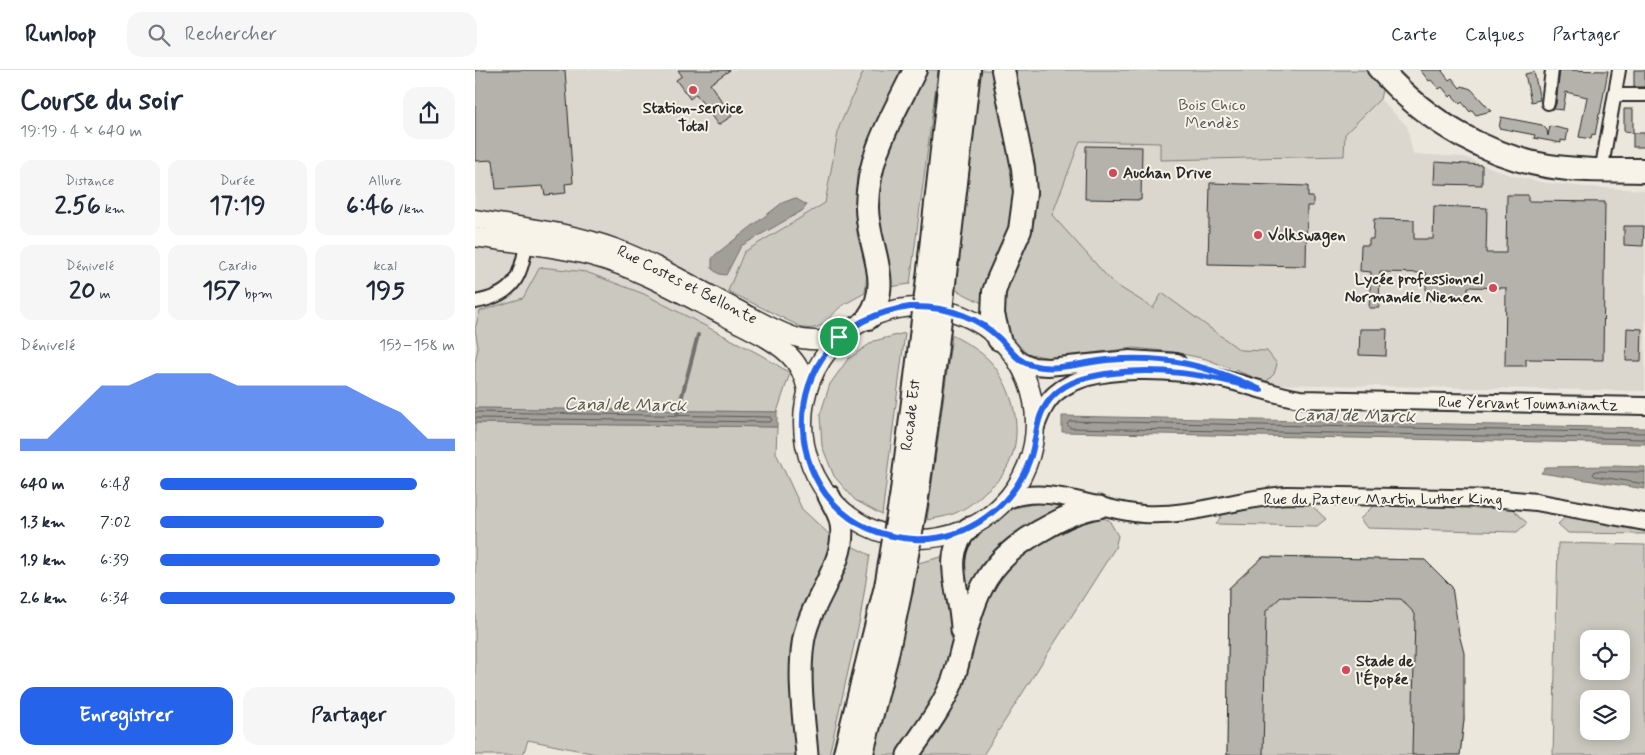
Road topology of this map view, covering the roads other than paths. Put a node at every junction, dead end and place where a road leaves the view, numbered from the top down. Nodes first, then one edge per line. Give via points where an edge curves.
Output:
1 (915, 70) edge
2 (951, 70) edge
3 (969, 70) edge
4 (1003, 70) edge
5 (1552, 70) edge
6 (1619, 70) edge
7 (1381, 71) edge
8 (1615, 95) junction
9 (1645, 95) edge
10 (1548, 103) dead end
11 (1645, 165) edge
12 (1601, 170) junction
13 (1645, 176) edge
14 (475, 219) edge
15 (528, 227) junction
16 (475, 237) edge
17 (526, 244) junction
18 (938, 259) junction
19 (475, 302) edge
20 (868, 318) junction
21 (839, 337) junction
22 (999, 338) junction
23 (1016, 358) junction
24 (807, 390) junction
25 (1261, 390) junction
26 (1645, 406) edge
27 (1035, 429) junction
28 (829, 496) junction
29 (1005, 502) junction
30 (1099, 507) junction
31 (1645, 522) edge
32 (969, 528) junction
33 (893, 587) junction
34 (961, 650) junction
35 (807, 755) edge
36 (844, 755) edge
37 (862, 755) edge
38 (908, 755) edge

1 - 20 highway via 879,142 870,176 868,224 880,279 877,302
2 - 18 highway, Rocade Est
3 - 18 highway, Rocade Est
4 - 22 highway via 1025,193 1019,230 994,292 993,314
5 - 10 street
6 - 8 street
7 - 12 street via 1399,97 1418,113 1476,150 1540,170 1567,174
8 - 9 street
8 - 12 street
11 - 12 street
12 - 13 street
14 - 15 main road, Rue Costes et Bellonte
15 - 17 street
15 - 21 main road, Rue Costes et Bellonte via 584,238 644,260 787,334 816,340
16 - 17 main road, Rue Costes et Bellonte
17 - 19 street via 520,271 511,285 497,296
17 - 24 main road, Rue Costes et Bellonte via 591,256 651,278 780,347 802,372
18 - 33 highway, Rocade Est, bridge via 909,498
20 - 21 main road
20 - 22 main road via 910,307 942,309 973,320
21 - 24 main road via 822,358
22 - 23 main road
23 - 25 street, Rue Yervant Toumaniantz via 1033,366 1048,367 1130,359 1178,362 1218,371
23 - 27 main road via 1031,392
24 - 28 main road via 802,418 805,449 812,470
25 - 26 street, Rue Yervant Toumaniantz via 1286,397 1325,400
25 - 27 street, Rue Yervant Toumaniantz via 1180,372 1098,376 1072,382 1055,394 1045,405
27 - 29 main road via 1026,469
28 - 32 main road via 863,525 894,536 938,538
28 - 35 highway via 839,515 842,539 837,559 810,616 803,642 801,685
29 - 30 street, Rue du Pasteur Martin Luther King via 1036,493
29 - 32 main road
30 - 31 street, Rue du Pasteur Martin Luther King via 1144,514 1173,513 1287,495 1503,500 1548,504
30 - 34 highway via 1070,514 1003,556 981,588
32 - 34 highway via 959,538 954,557 954,576 962,616
33 - 36 highway, Rocade Est
33 - 37 highway, Rocade Est via 883,672
34 - 38 highway via 954,679 945,698

